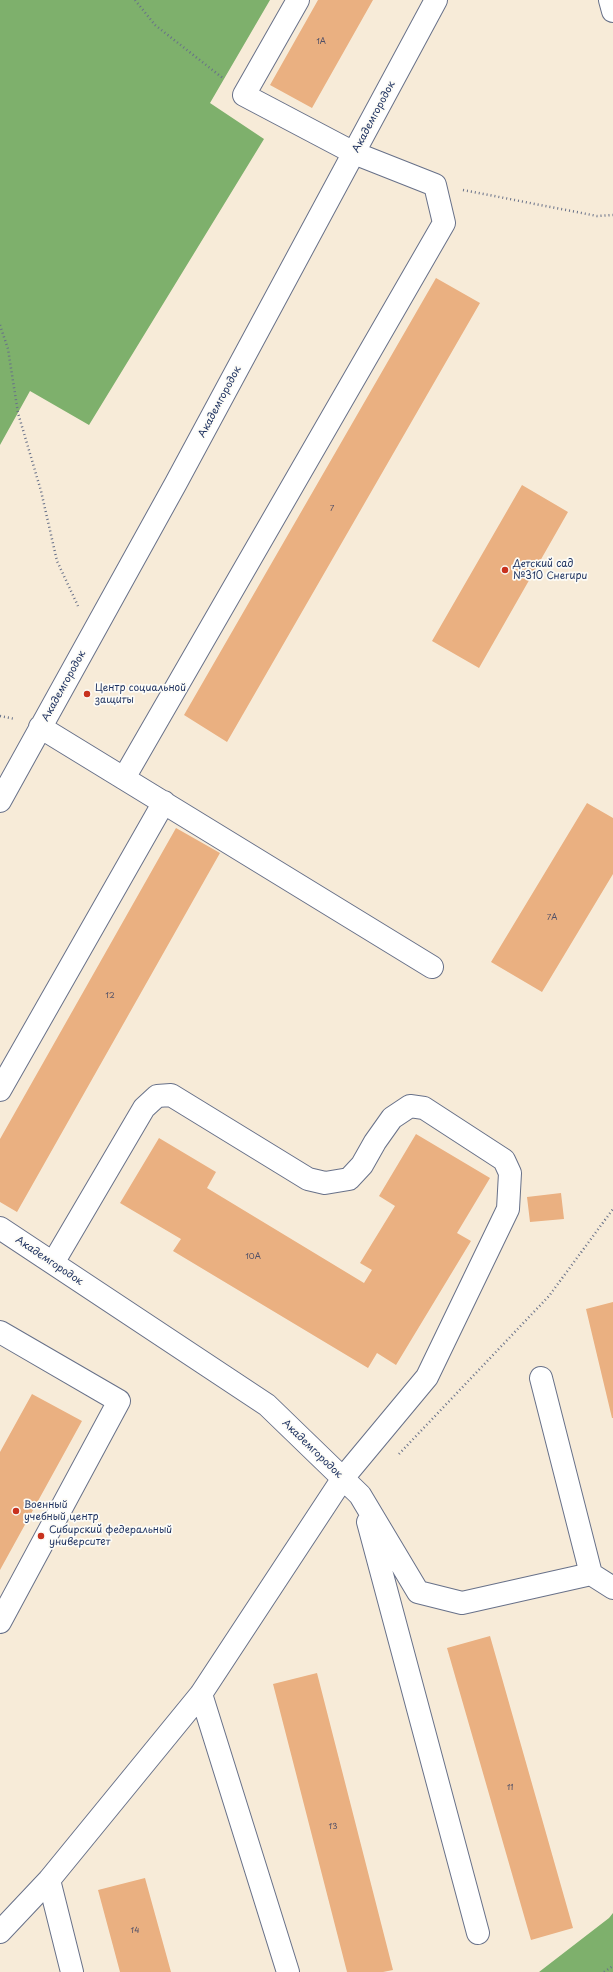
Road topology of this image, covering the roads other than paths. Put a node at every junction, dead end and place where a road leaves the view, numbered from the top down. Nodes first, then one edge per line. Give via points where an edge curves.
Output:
1 (298, 0) edge
2 (436, 0) edge
3 (610, 0) edge
4 (613, 11) edge
5 (354, 153) junction
6 (40, 727) junction
7 (124, 778) junction
8 (0, 801) edge
9 (164, 802) junction
10 (432, 967) dead end
11 (0, 1090) edge
12 (0, 1228) edge
13 (53, 1263) junction
14 (0, 1332) edge
15 (541, 1378) dead end
16 (343, 1478) junction
17 (360, 1495) junction
18 (591, 1574) junction
19 (613, 1588) edge
20 (0, 1622) edge
21 (201, 1694) junction
22 (50, 1880) junction
23 (0, 1932) edge
24 (478, 1933) dead end
25 (72, 1972) edge
26 (288, 1972) edge

1 - 5 street via 244,94
2 - 5 street, Академгородок
3 - 4 street
5 - 6 street, Академгородок via 176,483
5 - 7 street via 435,185 444,223
6 - 7 street
6 - 8 street, Академгородок
7 - 9 street
9 - 10 street
9 - 11 street
12 - 13 street, Академгородок
13 - 16 street, Академгородок via 267,1405
13 - 16 street via 144,1108 157,1096 171,1095 308,1179 324,1183 349,1179 362,1165 392,1118 410,1106 424,1108 504,1160 510,1173 508,1209 427,1377
14 - 20 street via 120,1401
15 - 18 street
16 - 17 street, Академгородок
16 - 21 street
17 - 18 street, Академгородок via 418,1592 462,1603
17 - 24 street
18 - 19 street
21 - 22 street
21 - 26 street
22 - 23 street
22 - 25 street

